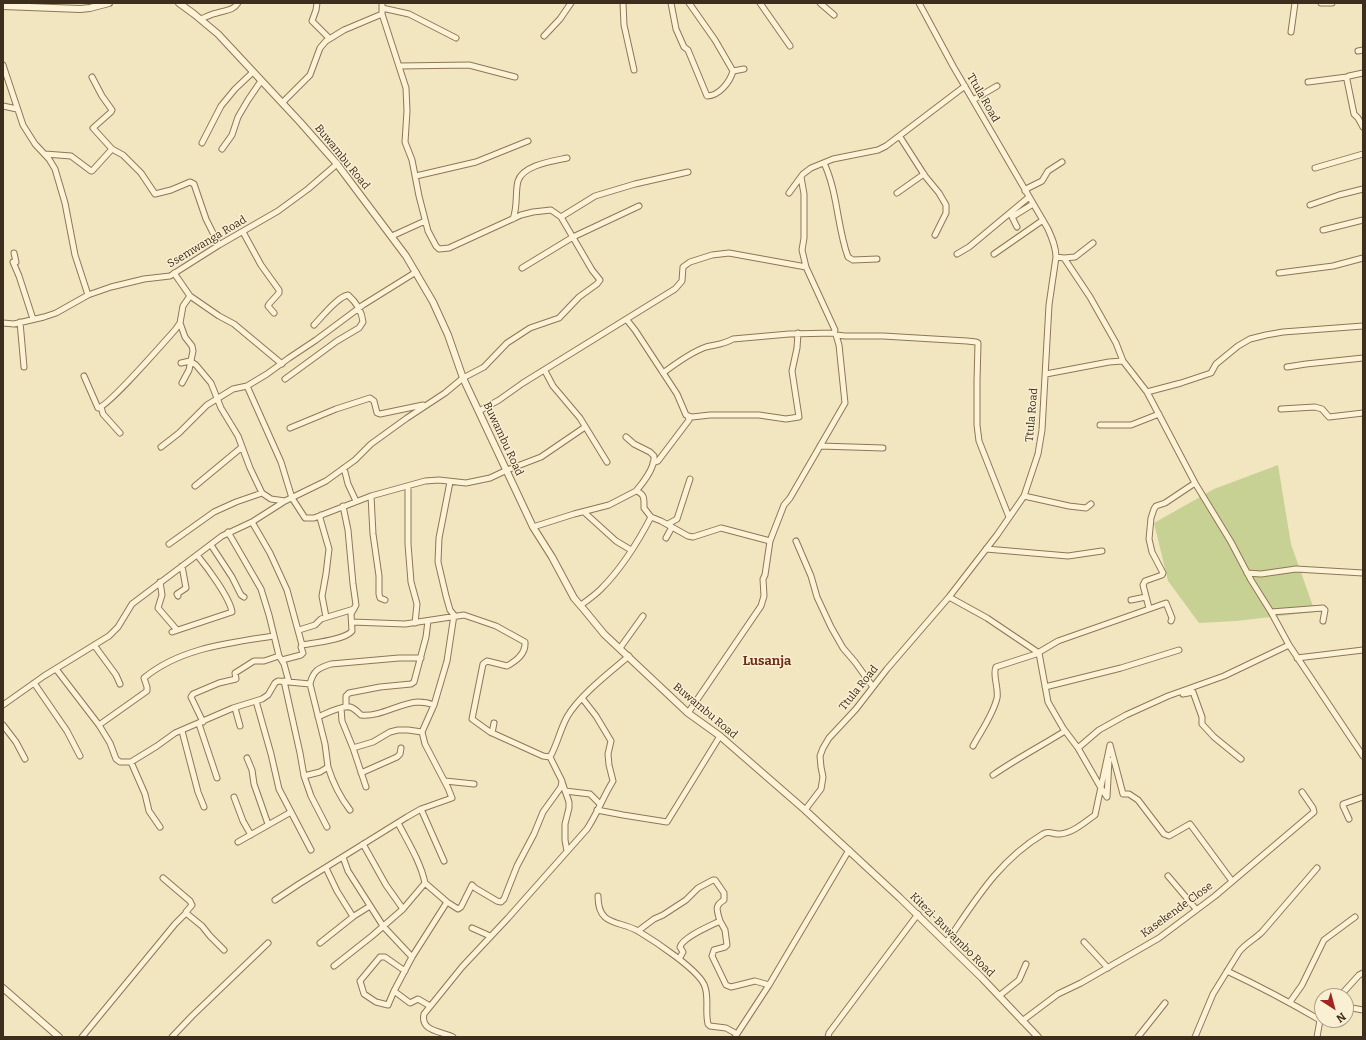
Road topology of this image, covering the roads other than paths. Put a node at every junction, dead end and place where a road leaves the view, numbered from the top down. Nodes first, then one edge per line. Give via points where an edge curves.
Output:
1 (109, 3) edge
2 (179, 3) edge
3 (238, 3) edge
4 (316, 3) edge
5 (571, 3) edge
6 (623, 3) edge
7 (670, 3) edge
8 (688, 3) edge
9 (760, 3) edge
10 (820, 3) edge
11 (919, 3) edge
12 (1296, 3) edge
13 (1321, 3) edge
14 (1332, 3) edge
15 (3, 6) edge
16 (382, 8) edge
17 (834, 15) dead end
18 (201, 19) junction
19 (1291, 32) dead end
20 (544, 36) dead end
21 (329, 38) junction
22 (456, 38) dead end
23 (790, 46) dead end
24 (3, 65) edge
25 (399, 66) junction
26 (744, 69) dead end
27 (634, 70) dead end
28 (733, 71) junction
29 (253, 72) junction
30 (1363, 72) edge
31 (92, 77) dead end
32 (515, 77) dead end
33 (1347, 77) junction
34 (261, 81) junction
35 (1308, 82) dead end
36 (965, 86) junction
37 (997, 86) dead end
38 (973, 100) junction
39 (282, 103) junction
40 (3, 106) edge
41 (17, 109) junction
42 (1363, 127) edge
43 (900, 137) junction
44 (528, 141) dead end
45 (202, 143) dead end
46 (112, 149) junction
47 (222, 149) dead end
48 (45, 154) junction
49 (1363, 154) edge
50 (567, 158) dead end
51 (1062, 162) dead end
52 (824, 163) junction
53 (337, 164) junction
54 (1315, 168) dead end
55 (688, 172) dead end
56 (924, 174) junction
57 (416, 176) junction
58 (801, 177) junction
59 (1363, 189) edge
60 (1025, 191) junction
61 (789, 193) dead end
62 (897, 193) dead end
63 (1029, 196) junction
64 (1033, 204) junction
65 (1310, 205) dead end
66 (640, 206) dead end
67 (560, 217) junction
68 (513, 219) junction
69 (1043, 220) junction
70 (1363, 220) edge
71 (425, 221) junction
72 (1017, 226) dead end
73 (1323, 230) dead end
74 (243, 232) junction
75 (935, 234) dead end
76 (392, 236) junction
77 (573, 237) junction
78 (1093, 243) dead end
79 (219, 245) junction
80 (14, 253) dead end
81 (956, 254) dead end
82 (994, 254) dead end
83 (1056, 257) junction
84 (877, 258) dead end
85 (1064, 258) junction
86 (1363, 258) edge
87 (806, 267) junction
88 (522, 268) dead end
89 (416, 272) junction
90 (174, 273) junction
91 (1279, 273) dead end
92 (88, 295) junction
93 (190, 296) junction
94 (359, 309) junction
95 (274, 313) dead end
96 (33, 319) junction
97 (626, 320) junction
98 (20, 322) junction
99 (3, 323) edge
100 (180, 323) junction
101 (314, 325) dead end
102 (1363, 326) edge
103 (798, 333) junction
104 (835, 334) junction
105 (1363, 358) edge
106 (1123, 361) junction
107 (192, 362) junction
108 (181, 363) dead end
109 (282, 364) junction
110 (24, 367) dead end
111 (1287, 367) dead end
112 (542, 372) junction
113 (663, 373) junction
114 (1046, 374) junction
115 (84, 376) dead end
116 (463, 378) junction
117 (285, 379) dead end
118 (182, 383) dead end
119 (247, 386) junction
120 (1146, 392) junction
121 (217, 398) junction
122 (426, 405) junction
123 (101, 407) junction
124 (408, 408) junction
125 (1281, 409) dead end
126 (479, 411) junction
127 (1363, 413) edge
128 (1159, 414) junction
129 (688, 416) junction
130 (409, 417) junction
131 (1100, 425) dead end
132 (585, 426) junction
133 (290, 428) dead end
134 (120, 433) dead end
135 (626, 437) dead end
136 (820, 446) junction
137 (161, 447) dead end
138 (242, 447) junction
139 (883, 448) dead end
140 (607, 462) dead end
141 (653, 463) junction
142 (344, 468) junction
143 (507, 470) junction
144 (690, 479) dead end
145 (450, 482) junction
146 (1196, 483) junction
147 (195, 486) dead end
148 (408, 486) junction
149 (636, 491) junction
150 (262, 493) junction
151 (371, 496) junction
152 (1024, 496) junction
153 (292, 498) junction
154 (285, 501) junction
155 (356, 501) junction
156 (1091, 504) dead end
157 (343, 506) junction
158 (584, 512) junction
159 (321, 515) junction
160 (651, 517) junction
161 (1009, 517) junction
162 (252, 522) junction
163 (670, 526) junction
164 (533, 527) junction
165 (228, 532) junction
166 (666, 538) dead end
167 (770, 541) junction
168 (796, 541) dead end
169 (169, 544) dead end
170 (211, 545) junction
171 (986, 549) junction
172 (631, 550) junction
173 (1102, 551) dead end
174 (197, 556) junction
175 (182, 566) junction
176 (1247, 573) junction
177 (1363, 573) edge
178 (160, 582) junction
179 (178, 596) dead end
180 (244, 596) dead end
181 (949, 597) junction
182 (1146, 597) junction
183 (385, 600) dead end
184 (1131, 600) dead end
185 (581, 605) junction
186 (1149, 608) junction
187 (354, 609) junction
188 (1271, 612) junction
189 (454, 616) junction
190 (643, 616) dead end
191 (326, 617) junction
192 (428, 621) junction
193 (1171, 621) dead end
194 (1323, 621) dead end
195 (352, 622) junction
196 (415, 623) junction
197 (299, 630) junction
198 (274, 636) junction
199 (94, 645) junction
200 (302, 645) junction
201 (1289, 645) junction
202 (620, 648) junction
203 (1179, 650) dead end
204 (1363, 650) edge
205 (1039, 653) junction
206 (629, 656) junction
207 (280, 658) junction
208 (421, 658) junction
209 (1297, 658) junction
210 (56, 669) junction
211 (286, 682) junction
212 (34, 683) junction
213 (120, 684) dead end
214 (310, 684) junction
215 (873, 687) junction
216 (1045, 687) junction
217 (1168, 696) junction
218 (582, 698) junction
219 (256, 701) junction
220 (434, 704) junction
221 (3, 705) edge
222 (343, 707) junction
223 (236, 708) junction
224 (688, 713) junction
225 (318, 717) junction
226 (201, 723) junction
227 (494, 723) dead end
228 (3, 725) edge
229 (99, 725) junction
230 (240, 726) dead end
231 (182, 730) junction
232 (1065, 731) junction
233 (422, 732) junction
234 (492, 733) junction
235 (720, 736) junction
236 (1110, 744) junction
237 (973, 746) dead end
238 (353, 748) junction
239 (401, 748) dead end
240 (1078, 748) junction
241 (80, 756) dead end
242 (1363, 756) edge
243 (550, 757) junction
244 (247, 758) dead end
245 (25, 759) dead end
246 (1241, 759) dead end
247 (131, 762) junction
248 (328, 767) junction
249 (361, 773) junction
250 (992, 774) dead end
251 (304, 776) junction
252 (217, 778) dead end
253 (562, 781) junction
254 (445, 782) junction
255 (474, 784) dead end
256 (366, 787) dead end
257 (565, 791) junction
258 (1302, 792) dead end
259 (234, 797) dead end
260 (1363, 797) edge
261 (600, 804) junction
262 (204, 807) dead end
263 (350, 810) dead end
264 (421, 810) junction
265 (598, 810) junction
266 (805, 810) junction
267 (291, 812) junction
268 (1349, 819) dead end
269 (398, 823) junction
270 (268, 824) junction
271 (160, 827) dead end
272 (327, 827) dead end
273 (251, 835) junction
274 (238, 842) dead end
275 (363, 844) junction
276 (311, 850) dead end
277 (848, 850) junction
278 (567, 851) junction
279 (343, 857) junction
280 (444, 861) dead end
281 (326, 868) junction
282 (1317, 868) dead end
283 (1168, 876) dead end
284 (163, 878) dead end
285 (1232, 881) junction
286 (425, 883) junction
287 (598, 896) dead end
288 (275, 900) dead end
289 (447, 902) junction
290 (370, 906) junction
291 (403, 909) junction
292 (1196, 910) junction
293 (186, 914) junction
294 (918, 914) junction
295 (354, 916) junction
296 (1355, 917) dead end
297 (720, 921) junction
298 (383, 926) junction
299 (472, 928) dead end
300 (638, 931) junction
301 (490, 936) junction
302 (1084, 942) dead end
303 (268, 943) dead end
304 (320, 943) dead end
305 (946, 943) junction
306 (224, 950) dead end
307 (412, 957) junction
308 (679, 959) junction
309 (1026, 964) dead end
310 (334, 966) dead end
311 (1108, 968) junction
312 (405, 971) junction
313 (1227, 971) junction
314 (1363, 973) edge
315 (769, 984) junction
316 (3, 988) edge
317 (1347, 988) edge
318 (394, 991) junction
319 (999, 996) junction
320 (1290, 1002) junction
321 (1166, 1003) dead end
322 (430, 1006) junction
323 (1314, 1014) edge
324 (1022, 1021) junction
325 (736, 1036) edge
326 (59, 1037) edge
327 (82, 1037) edge
328 (172, 1037) edge
329 (454, 1037) edge
330 (828, 1037) edge
331 (1038, 1037) edge
332 (1138, 1037) edge
333 (1195, 1037) edge

1 - 15 street via 80,9
2 - 18 street, Buwambu Road
3 - 18 street via 228,11
4 - 21 street via 312,21
5 - 20 street
6 - 27 street via 624,25
7 - 28 street via 678,34 688,50 707,96 722,89
8 - 28 street via 715,40
9 - 23 street
10 - 17 street
11 - 36 street, Ttula Road
12 - 19 street
13 - 14 street
16 - 21 street
16 - 22 street via 410,14
16 - 25 street
18 - 29 street, Buwambu Road
21 - 39 street via 320,48 310,75
24 - 41 street
25 - 32 street via 469,65
25 - 57 street via 406,94 405,142
26 - 28 street
29 - 34 street, Buwambu Road
29 - 45 street via 222,106
30 - 33 street
31 - 46 street via 112,110 93,128
33 - 35 street
33 - 42 street via 1354,114
34 - 39 street, Buwambu Road
34 - 47 street via 238,117 232,135
36 - 38 street, Ttula Road
36 - 43 street
37 - 38 street
38 - 60 street, Ttula Road
39 - 53 street, Buwambu Road
40 - 41 street
41 - 48 street via 34,144
43 - 52 street via 878,150 852,154
43 - 56 street
44 - 57 street via 476,162
46 - 48 street via 92,171 71,156
46 - 79 street via 123,155 141,173 155,194 190,182 194,184 206,219
48 - 92 street via 52,163 58,180 75,254
49 - 54 street
50 - 68 street via 541,164 521,176 518,181
51 - 60 street via 1048,171 1042,181
52 - 58 street via 806,171
52 - 84 street via 829,174 848,257 853,260
53 - 74 street, Ssemwanga Road via 288,204
53 - 76 street, Buwambu Road
55 - 67 street via 595,196
56 - 62 street
56 - 75 street via 946,205 946,213
57 - 71 street
58 - 61 street
58 - 87 street via 804,194 802,250
59 - 65 street
60 - 63 street, Ttula Road
63 - 64 street, Ttula Road
63 - 81 street via 969,247
64 - 69 street, Ttula Road
64 - 72 street via 1012,217
66 - 77 street
67 - 68 street via 555,212 547,210
67 - 77 street
68 - 71 street via 444,249 436,246
69 - 82 street
69 - 83 street, Ttula Road via 1053,241
70 - 73 street
71 - 76 street
74 - 79 street, Ssemwanga Road
74 - 95 street via 261,265 279,290 280,293 268,306
76 - 89 street, Buwambu Road
77 - 88 street
77 - 116 street via 600,280 597,284 578,297 559,318 530,328 507,343 484,367
78 - 85 street via 1075,257
79 - 90 street, Ssemwanga Road
80 - 96 street via 16,262 13,262
83 - 85 street
83 - 114 street, Ttula Road via 1049,305
85 - 106 street via 1090,297 1116,343
86 - 91 street via 1333,266
87 - 97 street via 729,253 712,255 683,267 682,281 675,289
87 - 104 street
89 - 94 street
89 - 116 street, Buwambu Road via 441,319
90 - 92 street, Ssemwanga Road
90 - 93 street
92 - 96 street, Ssemwanga Road via 56,313
93 - 100 street via 183,306
93 - 109 street via 234,324
94 - 101 street via 352,298 344,296
94 - 109 street
94 - 117 street via 363,322 359,328
96 - 98 street, Ssemwanga Road
97 - 112 street
97 - 113 street via 630,322
98 - 99 street, Ssemwanga Road
98 - 110 street
100 - 107 street via 185,337 192,346
100 - 123 street
102 - 120 street via 1283,332 1250,339 1226,355 1210,372
103 - 104 street
103 - 113 street via 733,339 707,347
103 - 129 street via 792,370 799,417 786,419 759,415
104 - 136 street via 839,345 845,403
104 - 161 street via 967,340 978,343 979,441
105 - 111 street
106 - 114 street
106 - 120 street
107 - 108 street
107 - 118 street
107 - 121 street via 211,383
109 - 119 street
112 - 126 street
112 - 132 street via 545,371 553,386
113 - 129 street
114 - 152 street, Ttula Road via 1038,454
115 - 123 street via 98,408
116 - 122 street
116 - 126 street, Buwambu Road
119 - 121 street via 233,389
119 - 153 street via 281,462
120 - 128 street
121 - 137 street
121 - 138 street
122 - 124 street
122 - 130 street
123 - 134 street via 103,414
124 - 130 street
124 - 133 street via 378,414 374,401 370,398
125 - 127 street via 1314,407 1322,409 1329,417
126 - 143 street, Buwambu Road
128 - 131 street via 1131,425
128 - 146 street
129 - 141 street via 689,420 658,461
130 - 142 street via 371,444
132 - 140 street
132 - 143 street via 541,457
135 - 141 street via 650,452 654,456
136 - 139 street
136 - 167 street via 784,505
138 - 147 street
138 - 150 street
141 - 149 street
142 - 153 street via 320,485
142 - 155 street
143 - 145 street via 481,481
143 - 164 street, Buwambu Road
144 - 163 street via 677,519
145 - 148 street via 432,480
145 - 189 street via 439,538 438,562 450,610
146 - 176 street
146 - 182 street via 1154,509 1149,540 1163,573 1145,581 1143,585
148 - 151 street
148 - 196 street via 408,544 411,582 417,604
149 - 158 street via 609,505
149 - 160 street via 645,497 644,508
150 - 154 street via 271,499
150 - 169 street via 214,512
151 - 155 street
151 - 183 street via 379,594 380,598
152 - 156 street via 1069,506 1086,508
152 - 161 street, Ttula Road
153 - 154 street
153 - 159 street via 305,518
154 - 162 street
155 - 157 street
157 - 159 street
157 - 187 street via 348,530 356,605
158 - 164 street
158 - 172 street via 616,541
159 - 191 street via 329,549 322,596
160 - 163 street
160 - 172 street
161 - 171 street, Ttula Road
162 - 165 street
162 - 197 street via 288,590
163 - 166 street
163 - 167 street via 684,535 693,537 721,528
164 - 185 street, Buwambu Road via 574,598
165 - 170 street
165 - 198 street via 261,589
167 - 224 street via 761,606
168 - 215 street via 831,627 843,648
170 - 174 street
170 - 180 street
171 - 173 street via 1068,556
171 - 181 street, Ttula Road
172 - 185 street via 600,590
174 - 175 street
174 - 178 street via 219,586 232,612 174,631 158,608 162,595
175 - 178 street
175 - 179 street via 186,588
176 - 177 street via 1261,574 1296,569
176 - 188 street
178 - 199 street via 132,604 115,632
181 - 205 street via 987,618
181 - 215 street, Ttula Road
182 - 184 street
182 - 186 street
185 - 202 street, Buwambu Road via 604,634
186 - 193 street via 1166,603
186 - 205 street via 1058,641
187 - 191 street
187 - 195 street via 351,614
188 - 194 street via 1324,608
188 - 201 street
189 - 192 street
189 - 220 street via 447,661
189 - 234 street via 464,614 486,621 525,643 520,658 507,666 488,661 483,664 472,719
190 - 202 street
191 - 197 street via 315,625
192 - 196 street
192 - 208 street
195 - 196 street
195 - 200 street via 352,631 348,635
197 - 200 street
198 - 207 street
198 - 229 street via 194,651 174,658 144,678 147,691
199 - 210 street
199 - 213 street
200 - 207 street via 302,654
201 - 209 street
201 - 217 street via 1224,676
202 - 206 street, Buwambu Road
203 - 216 street
204 - 209 street
205 - 216 street
205 - 237 street via 995,669 997,698
206 - 218 street
206 - 224 street, Buwambu Road
207 - 211 street
207 - 226 street via 254,661 235,673 236,679 215,684 193,694 191,697
208 - 214 street via 331,664 317,670
208 - 222 street via 416,679 411,684 349,693
209 - 242 street
210 - 212 street
210 - 229 street
211 - 214 street
211 - 219 street via 278,681 268,695
211 - 251 street
212 - 221 street
212 - 241 street via 67,731
214 - 225 street
215 - 266 street, Ttula Road via 823,748 820,756 823,783
216 - 232 street via 1048,702
217 - 240 street via 1115,720
217 - 246 street via 1193,692 1202,724
218 - 243 street via 562,727
218 - 261 street via 611,741 608,754 613,781
219 - 223 street
219 - 267 street via 278,789
220 - 222 street via 414,703 366,716 360,716 350,707
220 - 233 street
222 - 225 street
222 - 238 street via 342,721
223 - 226 street
223 - 230 street
224 - 235 street, Buwambu Road
225 - 248 street
226 - 231 street
226 - 252 street
227 - 234 street
228 - 245 street
229 - 247 street via 116,759 120,762
231 - 247 street
231 - 262 street
232 - 240 street
232 - 250 street
233 - 238 street via 398,730
233 - 254 street via 425,744
234 - 243 street
235 - 265 street via 667,822
235 - 266 street, Buwambu Road
236 - 240 street via 1107,797
236 - 285 street via 1123,794 1129,794 1138,800 1164,834 1169,836 1190,824
236 - 305 street via 1095,815 1066,833 1044,834 1010,858 990,881
238 - 249 street
239 - 249 street via 397,757
243 - 253 street
244 - 270 street
247 - 271 street via 145,794 149,811
248 - 251 street
248 - 263 street via 342,800
249 - 256 street
251 - 272 street via 310,796
253 - 257 street
253 - 289 street via 561,787 543,812 504,899 501,902 497,901 472,885 460,908
254 - 255 street
254 - 264 street via 451,799
257 - 261 street via 590,794
257 - 278 street via 569,808 565,824
258 - 285 street, Kasekende Close via 1314,812
259 - 273 street
260 - 268 street via 1343,804
261 - 265 street
264 - 269 street
264 - 280 street
265 - 278 street via 587,829
266 - 277 street, Buwambu Road
267 - 270 street
267 - 276 street
269 - 275 street
269 - 286 street
270 - 273 street
273 - 274 street
275 - 279 street
275 - 291 street
277 - 294 street, Kitezi-Buwambo Road
277 - 315 street
278 - 301 street
279 - 281 street
279 - 290 street via 348,871
281 - 288 street
281 - 295 street via 337,891
282 - 313 street via 1262,932 1243,946
283 - 292 street
284 - 293 street via 190,901 192,905
285 - 292 street, Kasekende Close
286 - 289 street
286 - 291 street
287 - 300 street via 600,911 608,921
289 - 307 street
290 - 295 street
290 - 298 street
291 - 298 street
292 - 311 street, Kasekende Close via 1159,938
293 - 306 street via 202,926
293 - 327 street
294 - 305 street, Kitezi-Buwambo Road
294 - 330 street
295 - 304 street
296 - 320 street via 1324,940 1302,985
297 - 300 street via 716,907 724,900 724,893 718,882 713,880
297 - 308 street via 682,942 680,947 683,952
297 - 315 street via 725,930 726,945 714,950 712,956 726,985 731,987 755,981
298 - 307 street
298 - 310 street
299 - 301 street
300 - 308 street
301 - 322 street
302 - 311 street
303 - 328 street
305 - 319 street, Kitezi-Buwambo Road
307 - 312 street
308 - 325 street via 705,985 709,1025 726,1028
309 - 319 street via 1019,980
311 - 324 street, Kasekende Close via 1055,996
312 - 318 street
312 - 318 street via 385,957 380,957 360,982 364,994 376,1002 388,1005
313 - 320 street
313 - 333 street via 1213,994
314 - 317 street
315 - 325 street
316 - 326 street
318 - 322 street via 410,1003 418,999
319 - 324 street, Kitezi-Buwambo Road
320 - 323 street
321 - 332 street
322 - 329 street via 424,1014 423,1022 426,1026
324 - 331 street, Kitezi-Buwambo Road

